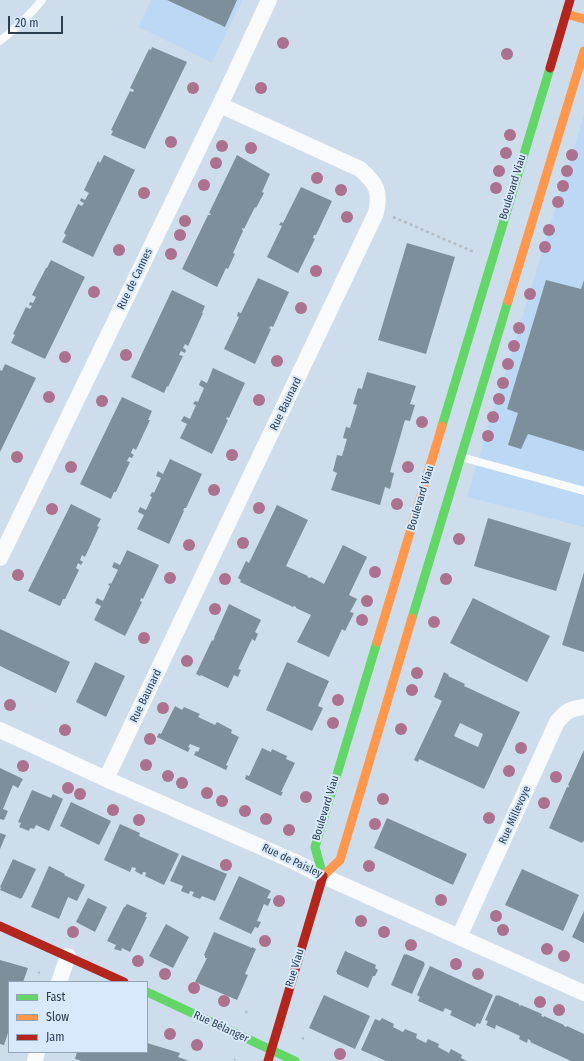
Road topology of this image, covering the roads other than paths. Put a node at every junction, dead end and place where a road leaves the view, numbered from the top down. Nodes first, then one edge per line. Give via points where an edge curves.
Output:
1 (42, 0) edge
2 (269, 0) edge
3 (570, 0) edge
4 (566, 14) junction
5 (584, 19) edge
6 (0, 41) edge
7 (584, 51) edge
8 (579, 94) dead end
9 (569, 102) junction
10 (220, 105) junction
11 (460, 457) junction
12 (584, 491) edge
13 (0, 558) edge
14 (584, 707) edge
15 (0, 730) edge
16 (106, 779) junction
17 (322, 876) junction
18 (0, 926) edge
19 (459, 937) junction
20 (68, 956) junction
21 (59, 981) edge
22 (122, 981) edge
23 (148, 992) edge
24 (584, 993) edge
25 (271, 1050) junction
26 (268, 1061) edge
27 (295, 1061) edge

1 - 6 lane
2 - 10 street, Rue de Cannes
3 - 4 main road, Boulevard Viau
4 - 5 main road
4 - 17 main road, Boulevard Viau via 315,846
7 - 9 main road
8 - 9 main road
9 - 11 main road
10 - 13 street, Rue de Cannes
10 - 16 street, Rue Baunard via 360,169 377,190 379,202 366,235
11 - 12 lane
11 - 17 main road via 340,860
14 - 19 street, Rue Millevoye via 564,713 557,722
15 - 16 street, Rue de Paisley
16 - 17 street, Rue de Paisley via 287,858
17 - 19 street, Rue de Paisley
17 - 25 main road, Rue Viau
18 - 20 main road
19 - 24 street, Rue de Paisley
20 - 21 street
20 - 22 main road
23 - 25 main road, Rue Bélanger
25 - 26 main road, Rue Viau
25 - 27 main road, Rue Bélanger

